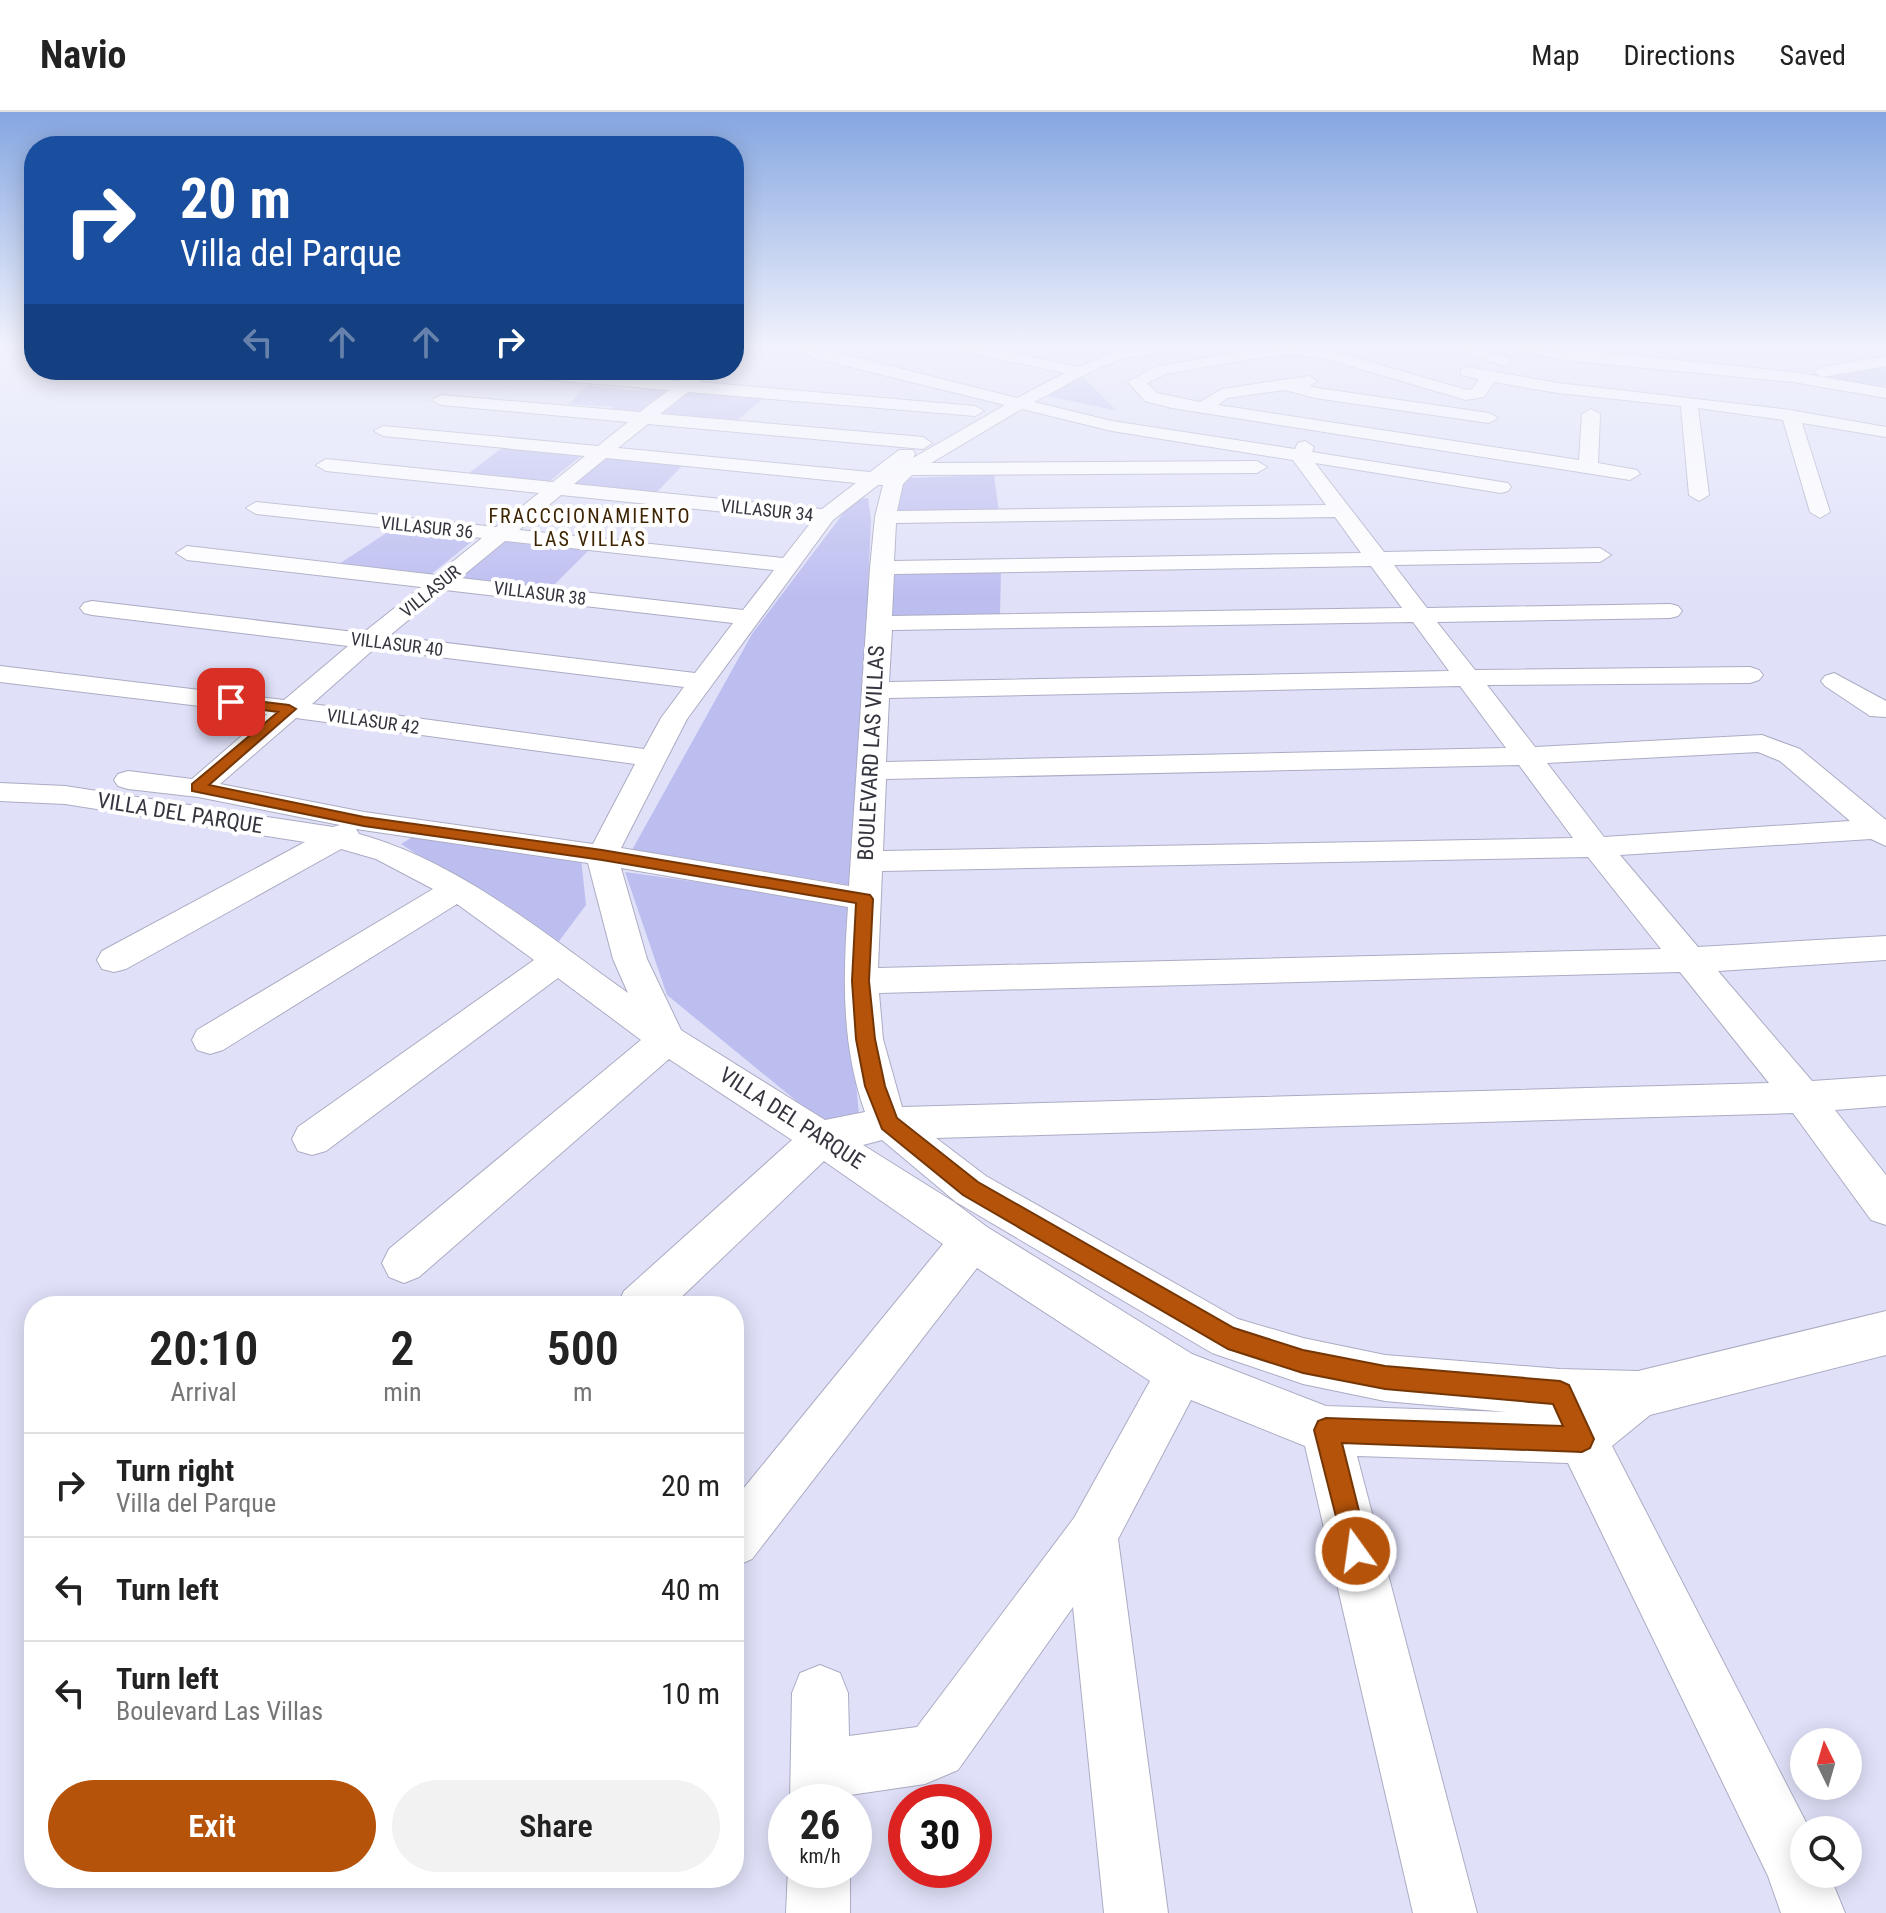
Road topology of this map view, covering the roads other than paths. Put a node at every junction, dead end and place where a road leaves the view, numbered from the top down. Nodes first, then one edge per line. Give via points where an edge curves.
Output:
1 (629, 430) edge
2 (705, 430) edge
3 (950, 430) edge
4 (962, 430) edge
5 (1137, 430) edge
6 (1340, 430) edge
7 (1489, 430) edge
8 (1591, 430) edge
9 (1692, 430) edge
10 (1795, 430) edge
11 (383, 431) dead end
12 (602, 452) junction
13 (1482, 452) junction
14 (1304, 457) junction
15 (326, 465) dead end
16 (899, 468) junction
17 (1588, 468) junction
18 (1630, 474) dead end
19 (1497, 481) dead end
20 (557, 488) junction
21 (1699, 495) dead end
22 (256, 508) dead end
23 (1341, 511) junction
24 (1820, 512) dead end
25 (826, 516) junction
26 (885, 517) junction
27 (500, 535) junction
28 (187, 553) dead end
29 (1600, 555) dead end
30 (1378, 559) junction
31 (790, 565) junction
32 (881, 568) junction
33 (442, 581) junction
34 (92, 608) dead end
35 (1670, 611) dead end
36 (1420, 615) junction
37 (750, 618) junction
38 (878, 623) junction
39 (370, 640) junction
40 (0, 674) edge
41 (1750, 675) dead end
42 (1467, 678) junction
43 (701, 681) junction
44 (1834, 681) dead end
45 (874, 690) junction
46 (289, 709) junction
47 (1884, 713) edge
48 (1527, 756) junction
49 (651, 758) junction
50 (0, 770) edge
51 (870, 771) junction
52 (79, 785) junction
53 (198, 788) junction
54 (0, 792) edge
55 (351, 830) junction
56 (1882, 833) edge
57 (1596, 847) junction
58 (602, 855) junction
59 (866, 861) junction
60 (458, 889) junction
61 (864, 899) junction
62 (1886, 948) edge
63 (114, 960) dead end
64 (1692, 960) junction
65 (557, 961) junction
66 (860, 981) junction
67 (667, 1039) junction
68 (210, 1040) dead end
69 (1886, 1091) edge
70 (1803, 1097) junction
71 (889, 1123) junction
72 (823, 1137) junction
73 (312, 1139) dead end
74 (1886, 1207) edge
75 (972, 1241) junction
76 (404, 1263) dead end
77 (651, 1296) edge
78 (1886, 1333) edge
79 (1180, 1373) junction
80 (1571, 1416) junction
81 (1326, 1430) junction
82 (744, 1528) edge
83 (1092, 1536) junction
84 (820, 1693) dead end
85 (820, 1784) edge
86 (827, 1784) edge
87 (1790, 1862) edge
88 (819, 1888) edge
89 (1803, 1888) edge
90 (818, 1913) edge
91 (1136, 1913) edge
92 (1445, 1913) edge
93 (1827, 1913) edge

1 - 12 street, VILLASUR
2 - 16 street
3 - 16 street
4 - 16 street
5 - 14 street
6 - 13 street
7 - 13 street
8 - 17 street
9 - 21 street
10 - 24 street
11 - 12 street
12 - 16 street
12 - 20 street, VILLASUR
13 - 17 street
14 - 16 street
14 - 19 street
14 - 23 street
15 - 20 street, VILLASUR 34
16 - 25 street
16 - 26 street, BOULEVARD LAS VILLAS
17 - 18 street
20 - 25 street, VILLASUR 34
20 - 27 street, VILLASUR
22 - 27 street, VILLASUR 36
23 - 26 street
23 - 30 street
25 - 31 street
26 - 32 street, BOULEVARD LAS VILLAS
27 - 31 street, VILLASUR 36
27 - 33 street, VILLASUR
28 - 33 street, VILLASUR 38
29 - 30 street
30 - 32 street
30 - 36 street
31 - 37 street
32 - 38 street, BOULEVARD LAS VILLAS
33 - 37 street, VILLASUR 38
33 - 39 street, VILLASUR
34 - 39 street, VILLASUR 40
35 - 36 street
36 - 38 street
36 - 42 street
37 - 43 street
38 - 45 street, BOULEVARD LAS VILLAS
39 - 43 street, VILLASUR 40
39 - 46 street, VILLASUR
40 - 46 street, VILLASUR 42
41 - 42 street
42 - 45 street
42 - 48 street
43 - 49 street
44 - 47 street
45 - 51 street, BOULEVARD LAS VILLAS
46 - 49 street, VILLASUR 42
46 - 53 street, VILLASUR
48 - 51 street
48 - 56 street via 1762,743 1790,755
48 - 57 street
49 - 58 street
50 - 52 street, VILLA DEL PARQUE
51 - 59 street, BOULEVARD LAS VILLAS
52 - 53 street, VILLA DEL PARQUE
52 - 54 street, VILLA DEL PARQUE
52 - 55 street, VILLA DEL PARQUE
53 - 55 street, VILLA DEL PARQUE
55 - 58 street, VILLA DEL PARQUE
55 - 60 street, VILLA DEL PARQUE
55 - 63 street
56 - 57 street
57 - 59 street
57 - 64 street
58 - 61 street, VILLA DEL PARQUE
58 - 67 street via 630,959
59 - 61 street, BOULEVARD LAS VILLAS
60 - 65 street, VILLA DEL PARQUE
60 - 68 street
61 - 66 street, BOULEVARD LAS VILLAS
62 - 64 street
64 - 66 street
64 - 70 street
65 - 67 street, VILLA DEL PARQUE
65 - 73 street
66 - 71 street, BOULEVARD LAS VILLAS via 865,1039
67 - 72 street, VILLA DEL PARQUE
67 - 76 street
69 - 70 street
70 - 71 street
70 - 74 street
71 - 72 street
71 - 80 street via 971,1189 1228,1338 1303,1361
72 - 75 street, VILLA DEL PARQUE
72 - 77 street
75 - 79 street, VILLA DEL PARQUE
75 - 82 street
78 - 80 street
79 - 81 street, VILLA DEL PARQUE
79 - 83 street
80 - 81 street, VILLA DEL PARQUE
80 - 87 street
81 - 92 street
83 - 86 street via 937,1749
83 - 91 street
84 - 85 street
88 - 90 street
89 - 93 street

